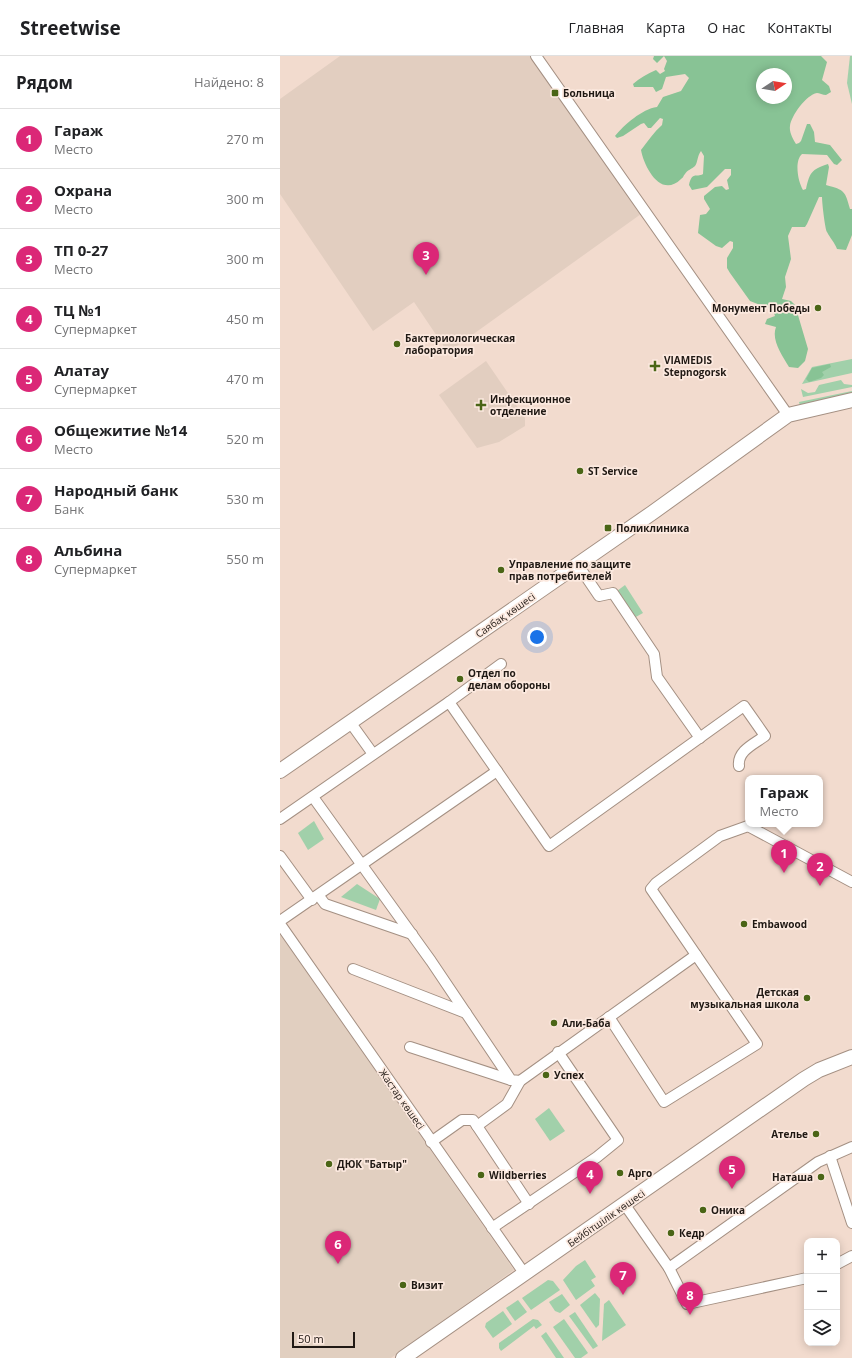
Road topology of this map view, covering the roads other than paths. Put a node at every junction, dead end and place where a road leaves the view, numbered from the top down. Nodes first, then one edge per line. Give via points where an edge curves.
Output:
1 (536, 56) edge
2 (852, 400) edge
3 (788, 415) junction
4 (578, 564) junction
5 (501, 664) dead end
6 (448, 702) junction
7 (350, 722) junction
8 (700, 738) junction
9 (373, 754) junction
10 (739, 766) dead end
11 (280, 771) edge
12 (497, 771) junction
13 (313, 796) junction
14 (280, 819) edge
15 (745, 827) edge
16 (750, 827) edge
17 (280, 856) edge
18 (361, 865) junction
19 (852, 882) edge
20 (315, 898) junction
21 (280, 922) edge
22 (412, 934) junction
23 (696, 955) junction
24 (353, 969) dead end
25 (466, 1013) junction
26 (609, 1017) junction
27 (410, 1047) dead end
28 (558, 1052) junction
29 (852, 1057) edge
30 (516, 1081) junction
31 (477, 1126) junction
32 (431, 1142) junction
33 (852, 1147) edge
34 (830, 1156) junction
35 (529, 1204) junction
36 (625, 1205) junction
37 (852, 1223) edge
38 (492, 1228) junction
39 (852, 1256) edge
40 (840, 1262) edge
41 (669, 1268) junction
42 (524, 1273) junction
43 (804, 1279) edge
44 (403, 1358) edge

1 - 3 street
2 - 3 street
3 - 4 street, Саябақ көшесі
4 - 7 street, Саябақ көшесі
4 - 8 street via 599,596 613,593 654,654 657,677
5 - 6 street
6 - 9 street
6 - 12 street
7 - 9 street
7 - 11 street, Саябақ көшесі
8 - 10 street via 744,706 765,736 742,753 738,760
8 - 12 street via 549,846
9 - 13 street
12 - 18 street
13 - 14 street
13 - 18 street
15 - 23 street via 720,836 651,889
16 - 19 street
17 - 20 street
18 - 20 street
18 - 22 street
20 - 21 street
20 - 22 street via 325,904
21 - 32 street, Жастар көшесі
22 - 25 street
23 - 26 street
23 - 26 street via 757,1044 664,1102
24 - 25 street
25 - 30 street
26 - 28 street
27 - 30 street
28 - 30 street
28 - 35 street via 618,1140
29 - 36 street, Бейбітшілік көшесі via 804,1079
30 - 31 street via 507,1104
31 - 32 street via 473,1120 462,1120
31 - 35 street
32 - 38 street, Жастар көшесі
33 - 34 street
34 - 37 street
34 - 41 street
35 - 38 street
36 - 41 street
36 - 42 street, Бейбітшілік көшесі
38 - 42 street, Жастар көшесі
39 - 40 street
41 - 43 street via 687,1304
42 - 44 street, Бейбітшілік көшесі

